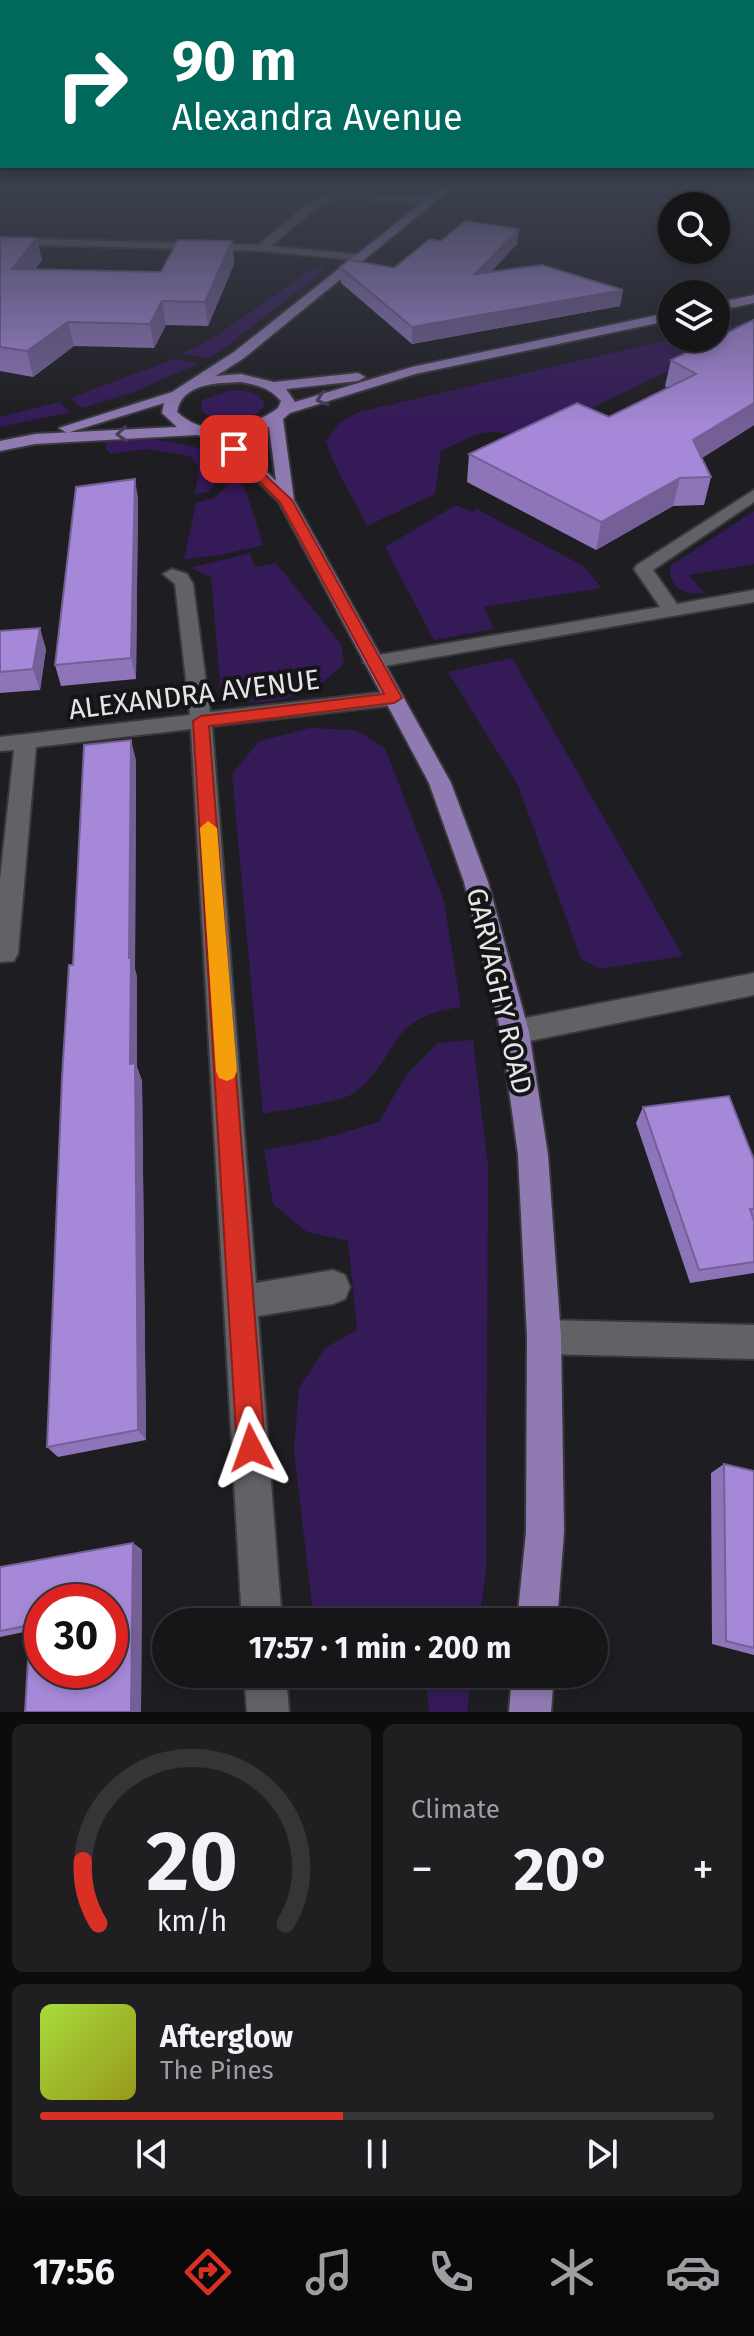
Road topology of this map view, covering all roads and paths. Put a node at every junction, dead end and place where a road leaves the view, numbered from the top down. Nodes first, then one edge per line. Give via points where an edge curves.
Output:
1 (346, 267) edge
2 (754, 299) edge
3 (730, 304) edge
4 (658, 319) edge
5 (239, 355) junction
6 (412, 371) junction
7 (266, 383) junction
8 (182, 391) junction
9 (281, 415) junction
10 (199, 431) junction
11 (217, 432) junction
12 (35, 439) junction
13 (0, 446) edge
14 (754, 495) edge
15 (286, 500) junction
16 (172, 574) dead end
17 (754, 596) edge
18 (672, 610) junction
19 (373, 662) junction
20 (394, 698) junction
21 (201, 721) junction
22 (26, 741) junction
23 (0, 744) edge
24 (5, 953) dead end
25 (754, 984) edge
26 (515, 1032) junction
27 (333, 1287) dead end
28 (242, 1302) junction
29 (544, 1337) junction
30 (754, 1342) edge
31 (261, 1608) edge
32 (538, 1608) edge
33 (266, 1688) edge
34 (532, 1688) edge
35 (268, 1712) edge
36 (530, 1712) edge

1 - 5 main road
2 - 3 main road
4 - 6 main road
5 - 7 main road
5 - 8 main road
6 - 7 main road
6 -> 9 main road
7 - 8 main road via 222,379
7 - 9 main road, GARVAGHY ROAD via 288,401
8 - 10 main road via 169,404 169,413
8 - 12 main road
9 - 11 main road via 250,430
9 - 15 main road, GARVAGHY ROAD
10 - 11 main road
10 -> 12 main road
11 - 15 main road, GARVAGHY ROAD
12 - 13 main road
14 - 18 street via 643,569
15 - 19 main road, GARVAGHY ROAD
16 - 21 street via 184,584
17 - 18 street
18 - 19 street
19 - 20 main road, GARVAGHY ROAD
20 - 21 street, ALEXANDRA AVENUE
20 - 26 main road, GARVAGHY ROAD via 440,783 476,882
21 - 22 street, ALEXANDRA AVENUE
21 - 28 street
22 - 23 street, ALEXANDRA AVENUE
22 - 24 street
25 - 26 street
26 - 29 main road, GARVAGHY ROAD via 533,1155
27 - 28 street
28 - 31 street
29 - 30 street
29 - 32 main road, GARVAGHY ROAD via 545,1532
33 - 35 street
34 - 36 main road

